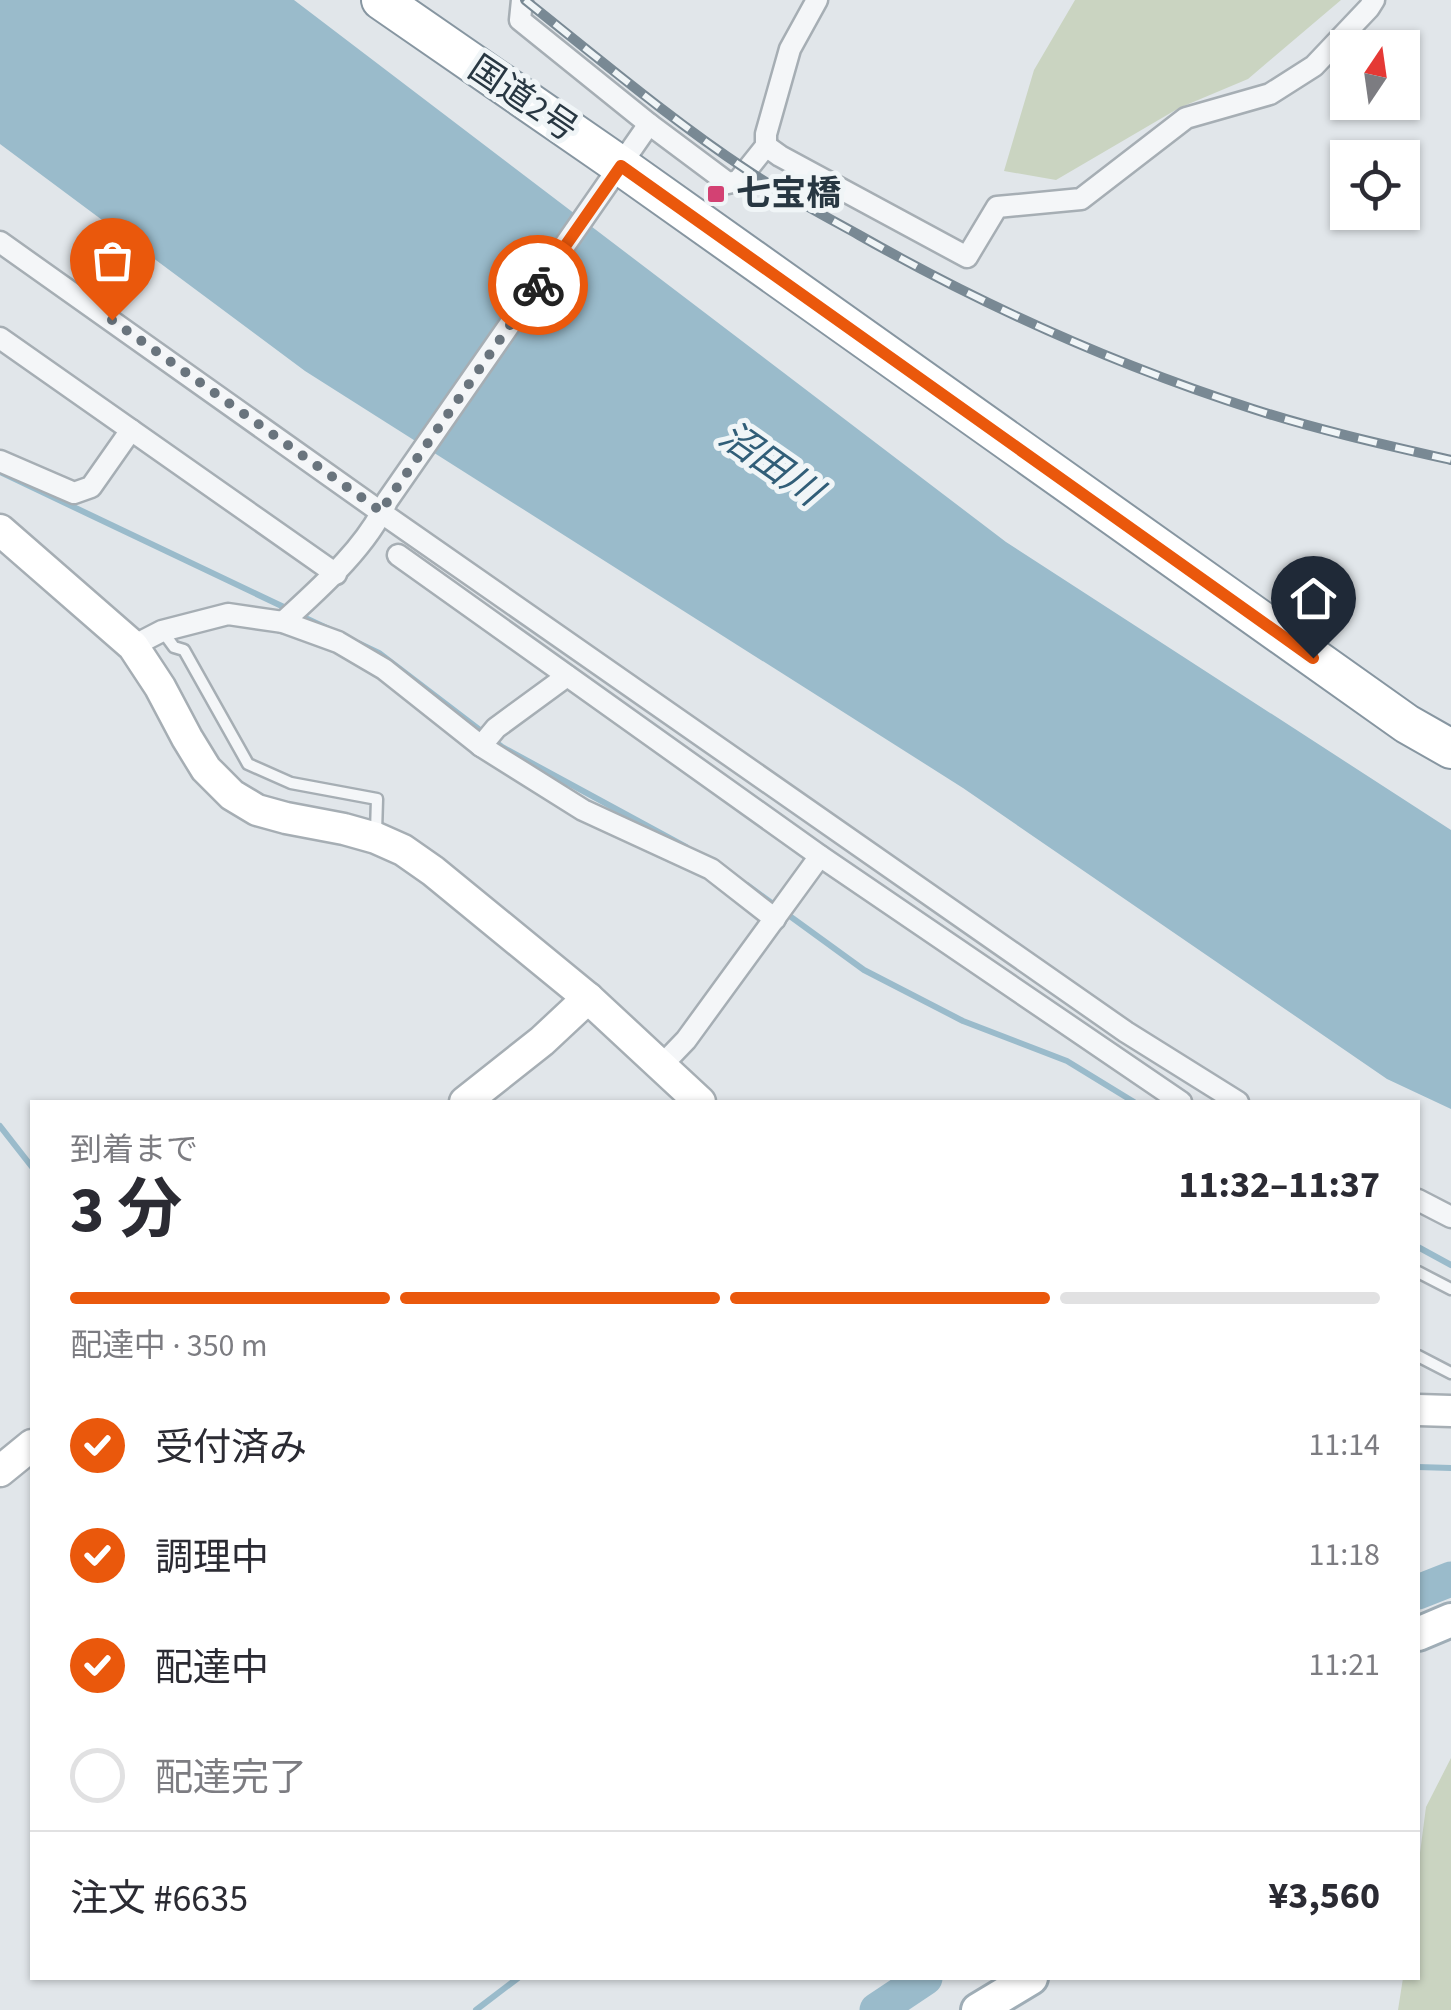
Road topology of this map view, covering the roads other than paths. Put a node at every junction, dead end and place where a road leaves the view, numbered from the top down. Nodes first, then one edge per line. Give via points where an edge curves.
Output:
1 (381, 0) edge
2 (522, 0) edge
3 (816, 0) edge
4 (1374, 0) edge
5 (648, 124) junction
6 (766, 146) junction
7 (613, 177) junction
8 (0, 242) edge
9 (0, 338) edge
10 (131, 430) junction
11 (0, 461) edge
12 (385, 506) junction
13 (0, 530) edge
14 (398, 555) dead end
15 (336, 574) junction
16 (283, 622) junction
17 (162, 631) junction
18 (133, 646) junction
19 (567, 676) junction
20 (482, 746) junction
21 (1451, 749) edge
22 (376, 838) junction
23 (820, 856) junction
24 (774, 919) junction
25 (588, 998) junction
26 (661, 1066) junction
27 (468, 1100) edge
28 (698, 1100) edge
29 (1178, 1100) edge
30 (1235, 1100) edge
31 (1420, 1201) edge
32 (1451, 1218) edge
33 (1420, 1273) edge
34 (1451, 1289) edge
35 (1420, 1357) edge
36 (1451, 1373) edge
37 (1420, 1410) edge
38 (1451, 1411) edge
39 (30, 1447) edge
40 (0, 1471) edge
41 (1451, 1620) edge
42 (1420, 1633) edge
43 (1028, 1980) edge
44 (978, 2010) edge

1 - 7 highway, 国道2号
2 - 5 street via 520,20
3 - 6 street via 790,49
4 - 6 street via 1314,66 1270,94 1186,118 1081,199 997,206 967,257
5 - 6 street via 728,183 738,181
5 - 7 street
7 - 12 street
7 - 21 highway, 国道2号
8 - 12 street
9 - 10 street
10 - 11 street via 92,487 74,493
10 - 15 street
12 - 15 street
12 - 30 street via 1126,1032
13 - 18 street
14 - 19 street
15 - 16 street
16 - 17 street via 228,614
16 - 20 street via 338,642 384,670
17 - 18 street
17 - 22 lane via 184,650 248,764 291,784 378,799
18 - 22 street via 206,769 232,795 257,810
19 - 20 street
19 - 23 street
20 - 24 street via 582,810 711,869
22 - 25 street via 433,871
23 - 24 street
23 - 29 street
24 - 26 street
25 - 26 street
25 - 27 street
26 - 28 street
31 - 32 street
33 - 34 lane
35 - 36 lane
37 - 38 street
39 - 40 street
41 - 42 main road
43 - 44 main road

